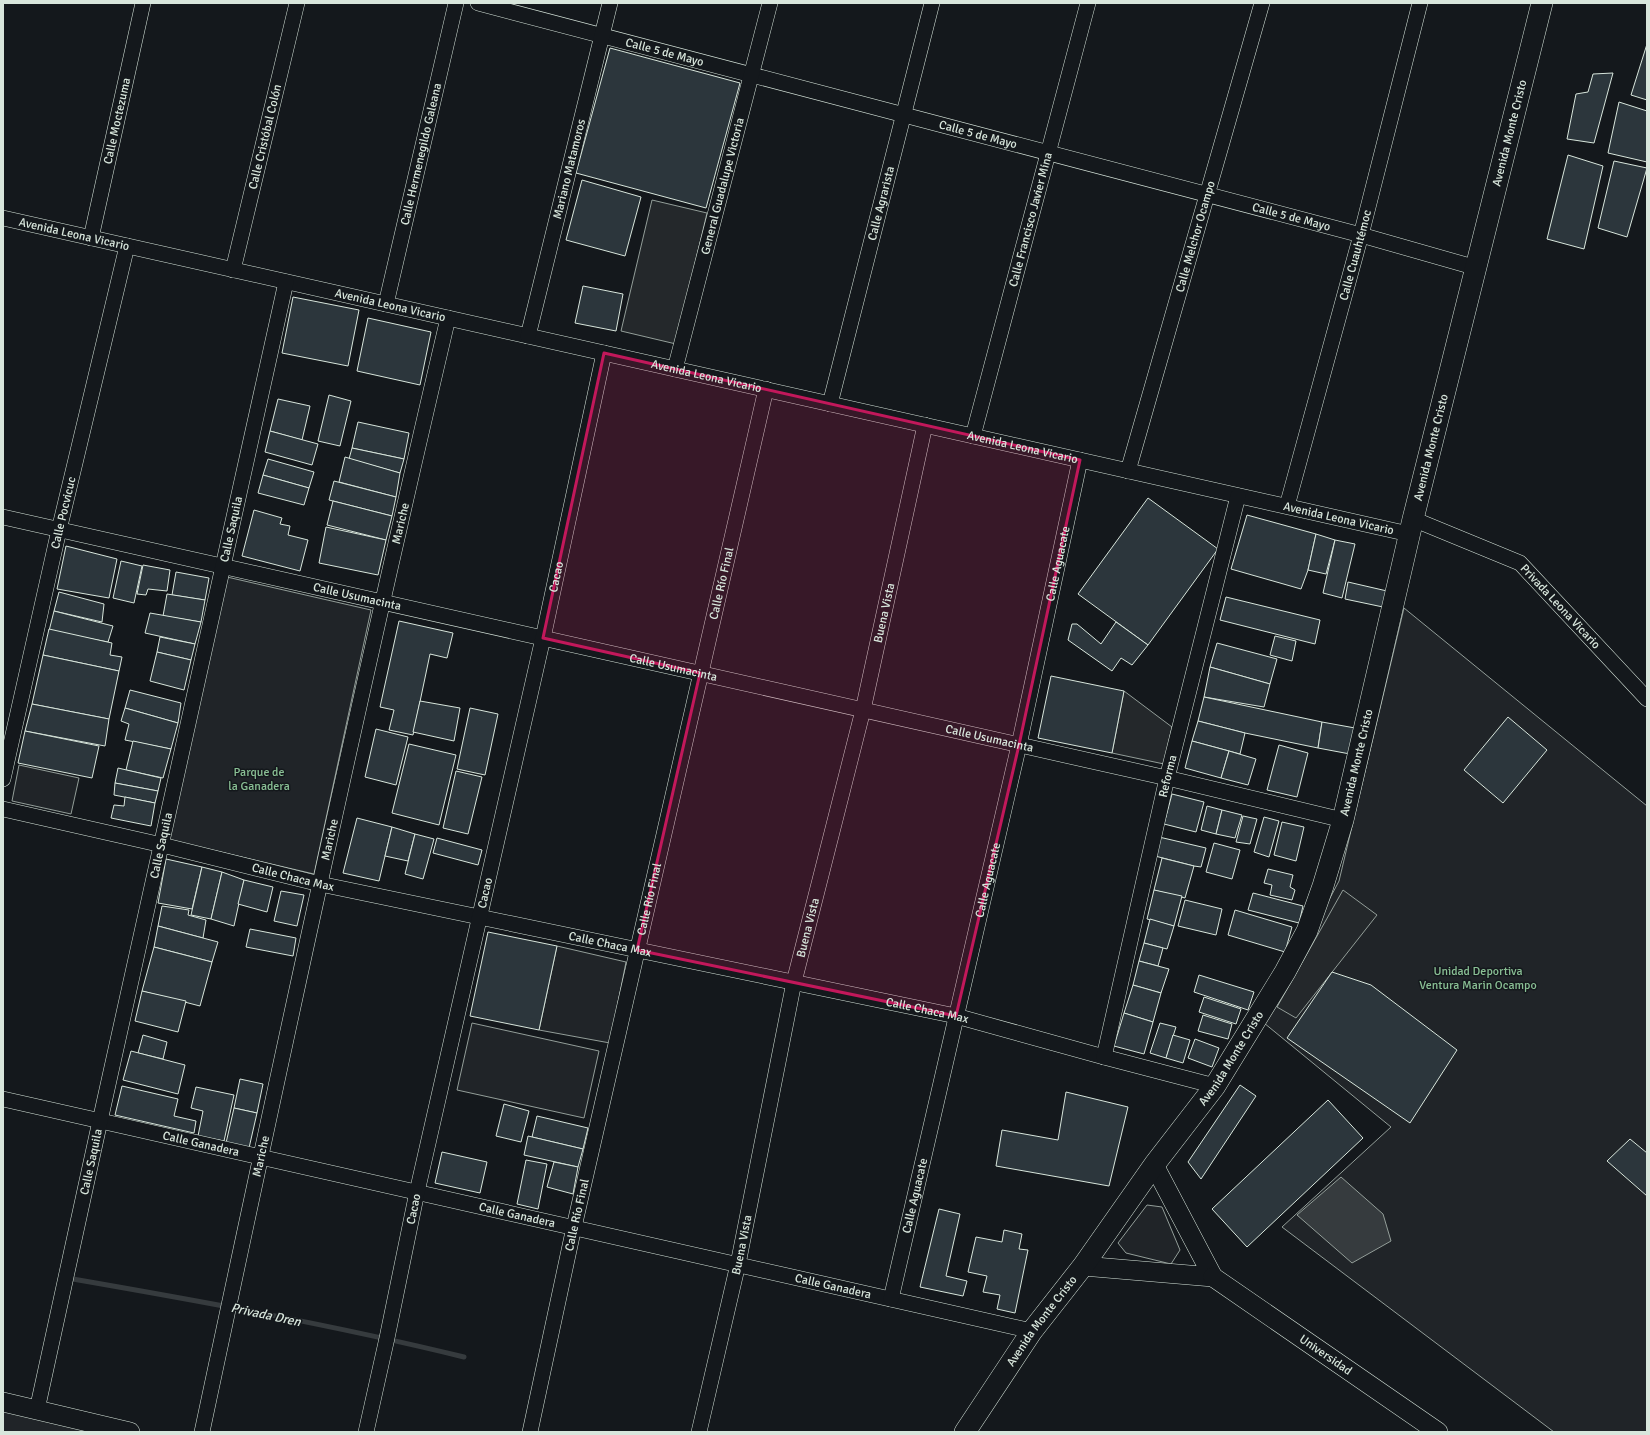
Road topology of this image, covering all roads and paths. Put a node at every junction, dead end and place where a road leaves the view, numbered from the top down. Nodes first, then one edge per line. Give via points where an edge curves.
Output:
1 (143, 3) edge
2 (297, 3) edge
3 (456, 3) edge
4 (478, 3) edge
5 (610, 3) edge
6 (770, 3) edge
7 (932, 3) edge
8 (1088, 3) edge
9 (1262, 3) edge
10 (1420, 3) edge
11 (1542, 3) edge
12 (602, 36) junction
13 (751, 75) junction
14 (904, 115) junction
15 (1048, 153) junction
16 (1208, 195) junction
17 (3, 218) edge
18 (1361, 235) junction
19 (91, 238) junction
20 (127, 246) junction
21 (1477, 268) junction
22 (233, 270) junction
23 (286, 282) junction
24 (386, 304) junction
25 (448, 318) junction
26 (528, 336) junction
27 (604, 353) junction
28 (675, 369) junction
29 (766, 389) junction
30 (830, 404) junction
31 (925, 425) junction
32 (973, 436) junction
33 (1080, 460) junction
34 (1128, 471) junction
35 (1238, 496) junction
36 (1287, 506) junction
37 (3, 517) edge
38 (1411, 526) junction
39 (59, 530) junction
40 (224, 566) junction
41 (382, 602) junction
42 (543, 638) junction
43 (700, 673) junction
44 (1647, 700) edge
45 (864, 710) junction
46 (1019, 745) junction
47 (1167, 778) junction
48 (3, 780) edge
49 (3, 809) edge
50 (1343, 820) junction
51 (162, 845) junction
52 (320, 884) junction
53 (479, 917) junction
54 (637, 950) junction
55 (794, 982) junction
56 (956, 1016) junction
57 (1104, 1057) junction
58 (1215, 1086) junction
59 (3, 1099) edge
60 (100, 1121) junction
61 (260, 1157) junction
62 (1154, 1165) junction
63 (417, 1192) junction
64 (574, 1228) junction
65 (738, 1264) junction
66 (1083, 1266) junction
67 (1213, 1278) junction
68 (891, 1299) junction
69 (1032, 1331) junction
70 (3, 1402) edge
71 (37, 1410) junction
72 (130, 1432) edge
73 (202, 1432) edge
74 (366, 1432) edge
75 (530, 1432) edge
76 (699, 1432) edge
77 (965, 1432) edge
78 (1438, 1432) edge

1 - 19 street, Calle Moctezuma
2 - 22 street, Calle Cristóbal Colón
3 - 24 street, Calle Hermenegildo Galeana
4 - 12 street, Calle 5 de Mayo
5 - 12 street, Mariano Matamoros
6 - 13 street, General Guadalupe Victoria
7 - 14 street, Calle Agrarista
8 - 15 street, Calle Francisco Javier Mina
9 - 16 street, Calle Melchor Ocampo
10 - 18 street, Calle Cuauhtémoc
11 - 21 main road, Avenida Monte Cristo
12 - 13 street, Calle 5 de Mayo
12 - 26 street, Mariano Matamoros
13 - 14 street, Calle 5 de Mayo
13 - 28 street, General Guadalupe Victoria
14 - 15 street, Calle 5 de Mayo
14 - 30 street, Calle Agrarista
15 - 16 street, Calle 5 de Mayo
15 - 32 street, Calle Francisco Javier Mina
16 - 18 street, Calle 5 de Mayo
16 - 34 street, Calle Melchor Ocampo
17 - 19 street, Avenida Leona Vicario
18 - 21 street, Calle 5 de Mayo
18 - 36 street, Calle Cuauhtémoc
19 - 20 street, Avenida Leona Vicario
20 - 22 street, Avenida Leona Vicario
20 - 39 street, Calle Pocvicuc
21 - 38 main road, Avenida Monte Cristo
22 - 23 street, Avenida Leona Vicario
23 - 24 street, Avenida Leona Vicario
23 - 40 street, Calle Saquila
24 - 25 street, Avenida Leona Vicario
25 - 26 street, Avenida Leona Vicario
25 - 41 street, Mariche
26 - 27 street, Avenida Leona Vicario
27 - 28 street, Avenida Leona Vicario
27 - 42 street, Cacao
28 - 29 street, Avenida Leona Vicario
29 - 30 street, Avenida Leona Vicario
29 - 43 street, Calle Río Final
30 - 31 street, Avenida Leona Vicario
31 - 32 street, Avenida Leona Vicario
31 - 45 street, Buena Vista
32 - 33 street, Avenida Leona Vicario
33 - 34 street, Avenida Leona Vicario
33 - 46 street, Calle Aguacate
34 - 35 street, Avenida Leona Vicario
35 - 36 street, Avenida Leona Vicario
35 - 47 street, Reforma
36 - 38 street, Avenida Leona Vicario
37 - 39 street, Calle Usumacinta
38 - 44 street, Privada Leona Vicario via 1520,563
38 - 50 main road, Avenida Monte Cristo
39 - 40 street, Calle Usumacinta
39 - 48 street, Calle Pocvicuc
40 - 41 street, Calle Usumacinta
40 - 51 street, Calle Saquila
41 - 42 street, Calle Usumacinta
41 - 52 street, Mariche
42 - 43 street, Calle Usumacinta
42 - 53 street, Cacao
43 - 45 street, Calle Usumacinta
43 - 54 street, Calle Río Final
45 - 46 street, Calle Usumacinta
45 - 55 street, Buena Vista
46 - 47 street, Calle Usumacinta
46 - 56 street, Calle Aguacate
47 - 50 street, Calle Usumacinta
47 - 57 street, Reforma
49 - 51 street, Calle Chaca Max
50 - 58 main road, Avenida Monte Cristo via 1307,931 1285,972
51 - 52 street, Calle Chaca Max
51 - 60 street, Calle Saquila
52 - 53 street, Calle Chaca Max
52 - 61 street, Mariche
53 - 54 street, Calle Chaca Max
53 - 63 street, Cacao
54 - 55 street, Calle Chaca Max
54 - 64 street, Calle Río Final
55 - 56 street, Calle Chaca Max
55 - 65 street, Buena Vista
56 - 57 street, Calle Chaca Max
56 - 68 street, Calle Aguacate
57 - 58 street, Calle Chaca Max
58 - 62 main road, Avenida Monte Cristo
59 - 60 street, Calle Ganadera
60 - 61 street, Calle Ganadera
60 - 71 street, Calle Saquila
61 - 63 street, Calle Ganadera
61 - 73 street, Mariche
62 - 66 main road, Avenida Monte Cristo
62 - 67 street
63 - 64 street, Calle Ganadera
63 - 74 street, Cacao
64 - 65 street, Calle Ganadera
64 - 75 street, Calle Río Final
65 - 68 street, Calle Ganadera
65 - 76 street, Buena Vista
66 - 67 street
66 - 69 main road, Avenida Monte Cristo
67 - 78 street, Universidad
68 - 69 street, Calle Ganadera
69 - 77 main road, Avenida Monte Cristo
70 - 71 street
71 - 72 street

